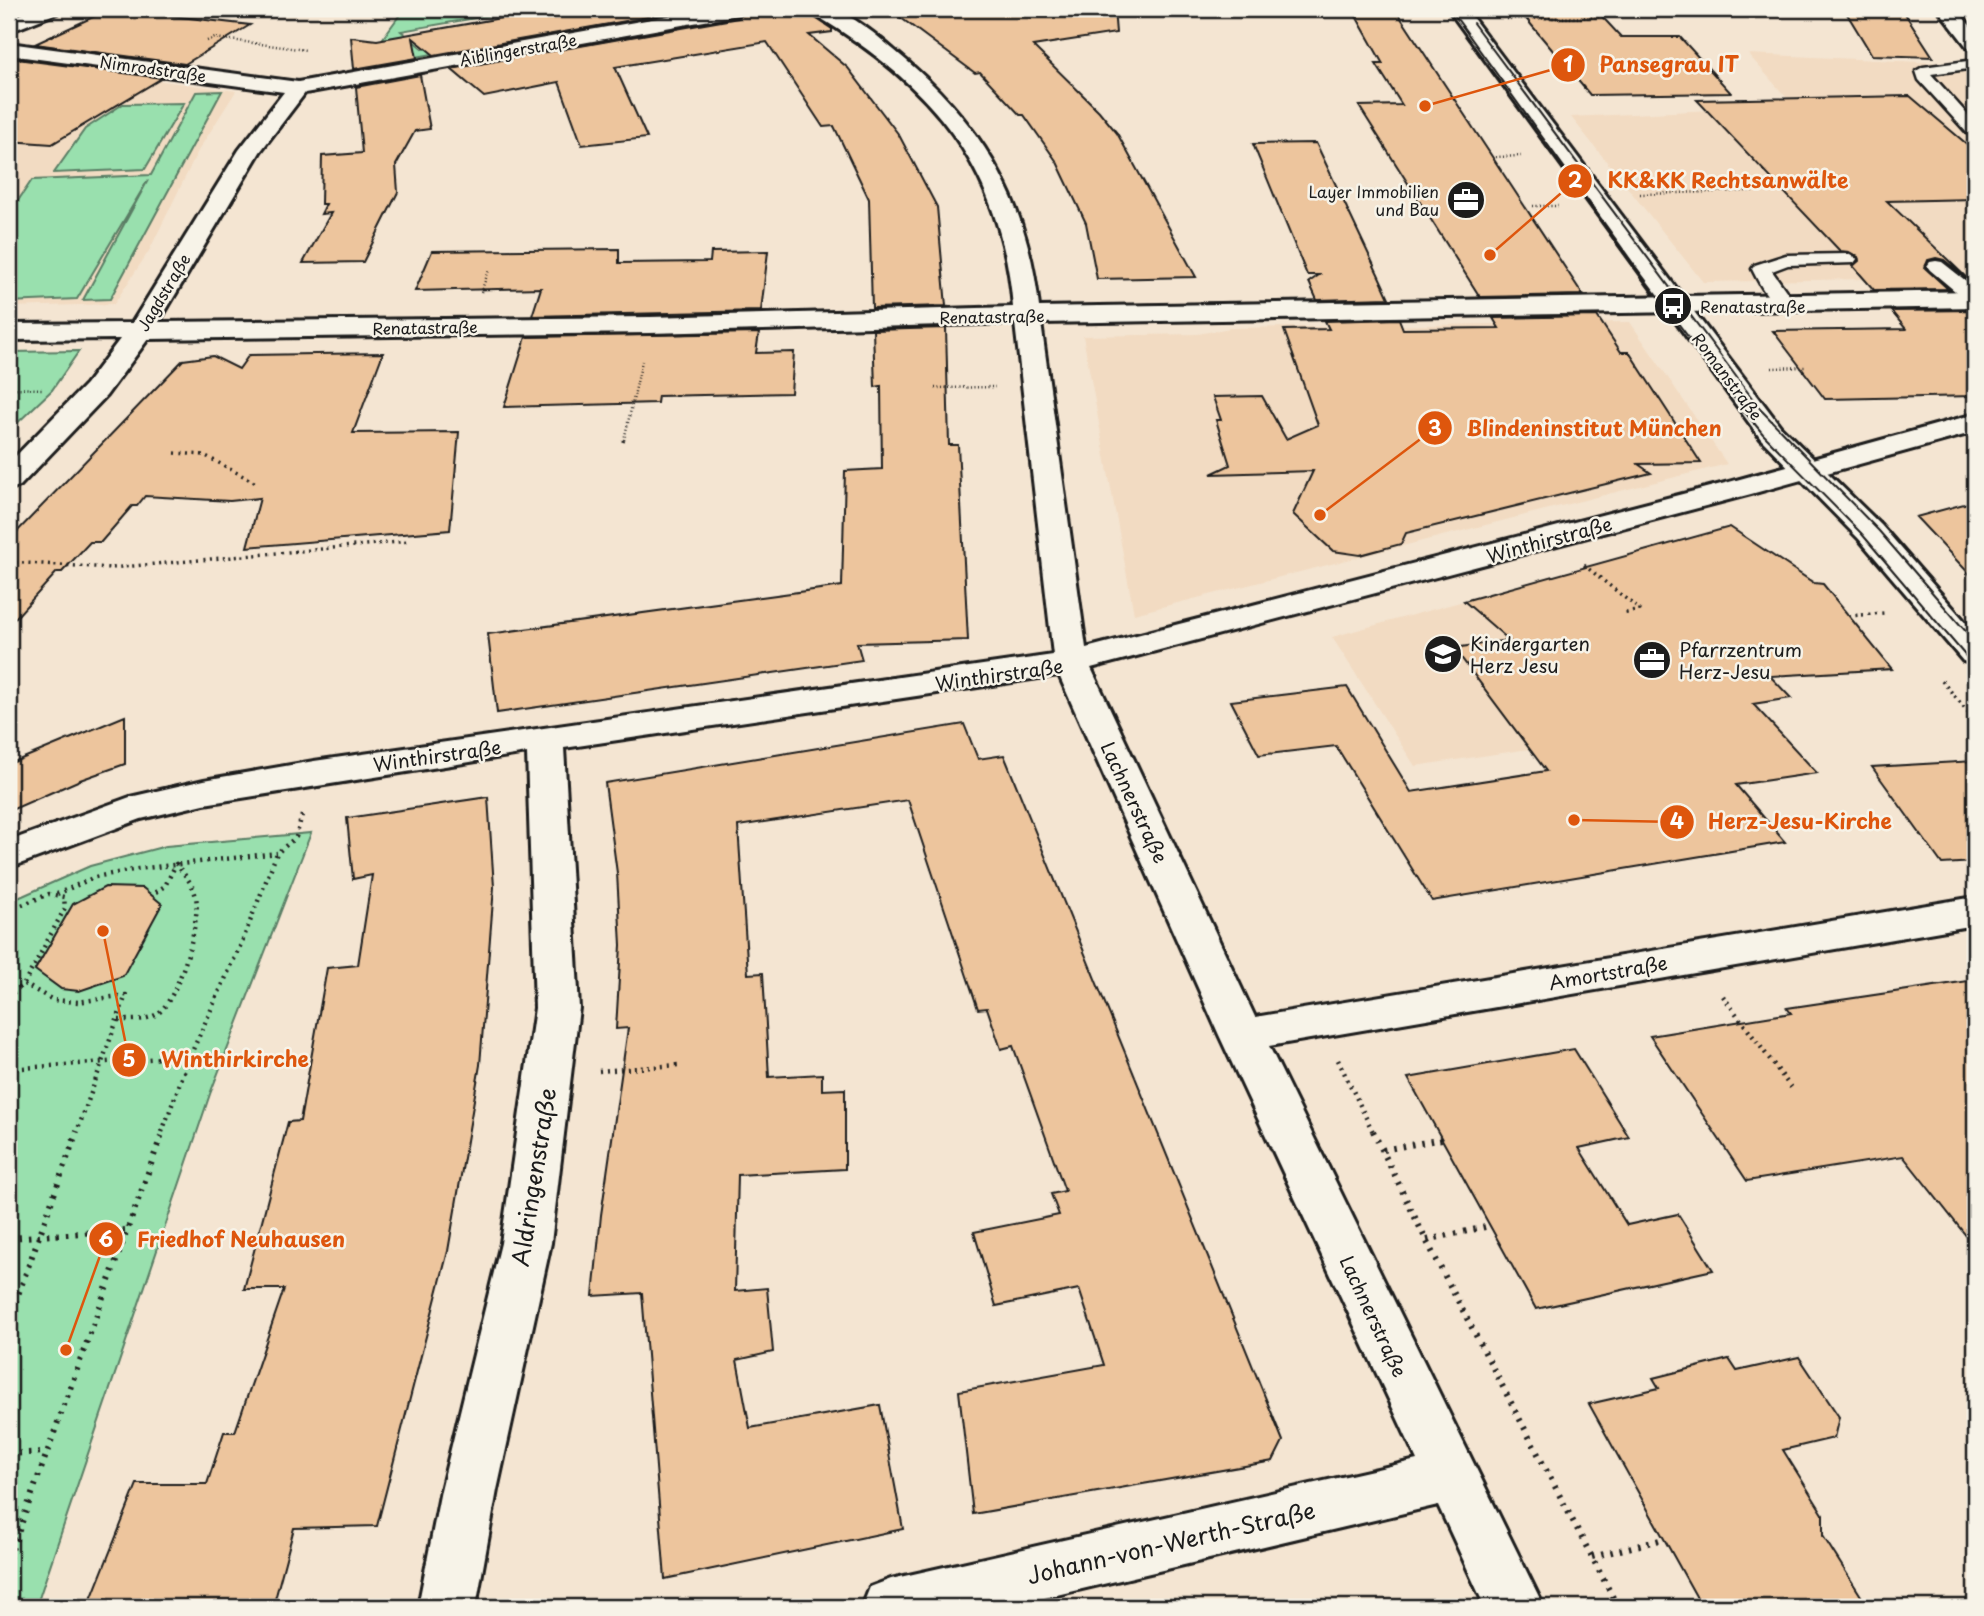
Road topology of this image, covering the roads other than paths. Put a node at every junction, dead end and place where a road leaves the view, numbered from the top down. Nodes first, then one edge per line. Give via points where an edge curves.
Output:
1 (50, 9) edge
2 (738, 9) edge
3 (819, 9) edge
4 (1947, 9) edge
5 (1461, 15) edge
6 (9, 26) edge
7 (1975, 44) edge
8 (9, 49) edge
9 (1975, 64) edge
10 (298, 88) junction
11 (1975, 132) edge
12 (1848, 259) dead end
13 (1936, 266) dead end
14 (1975, 299) edge
15 (1786, 302) junction
16 (1674, 304) junction
17 (1028, 315) junction
18 (141, 330) junction
19 (9, 332) edge
20 (1975, 422) edge
21 (1807, 468) junction
22 (9, 480) edge
23 (1975, 654) edge
24 (1071, 663) junction
25 (545, 740) junction
26 (9, 855) edge
27 (1975, 911) edge
28 (1241, 1035) junction
29 (1451, 1477) junction
30 (447, 1607) edge
31 (891, 1607) edge
32 (1515, 1607) edge

1 - 6 street
2 - 10 street, Aiblingerstraße
3 - 17 street, Lachnerstraße via 866,37 905,69 968,137 1010,223
4 - 7 street
5 - 16 street, Romanstraße
8 - 10 street, Nimrodstraße
9 - 11 lane via 1923,71
10 - 18 street, Jagdstraße via 250,150
12 - 15 lane via 1786,260 1761,269
13 - 14 lane
14 - 15 street, Renatastraße
15 - 16 street, Renatastraße
16 - 17 street, Renatastraße
16 - 21 street, Romanstraße via 1753,410
17 - 18 street, Renatastraße via 650,325
17 - 24 street, Lachnerstraße
18 - 19 street, Renatastraße
18 - 22 street, Jagdstraße via 96,390
20 - 21 street, Winthirstraße
21 - 23 street, Romanstraße via 1870,532
21 - 24 street, Winthirstraße
24 - 25 street, Winthirstraße
24 - 28 street, Lachnerstraße
25 - 26 street, Winthirstraße via 204,792 131,808
25 - 30 street, Aldringenstraße via 557,1008 526,1243
27 - 28 street, Amortstraße
28 - 29 street, Lachnerstraße
29 - 31 street, Johann-von-Werth-Straße
29 - 32 street, Lachnerstraße

